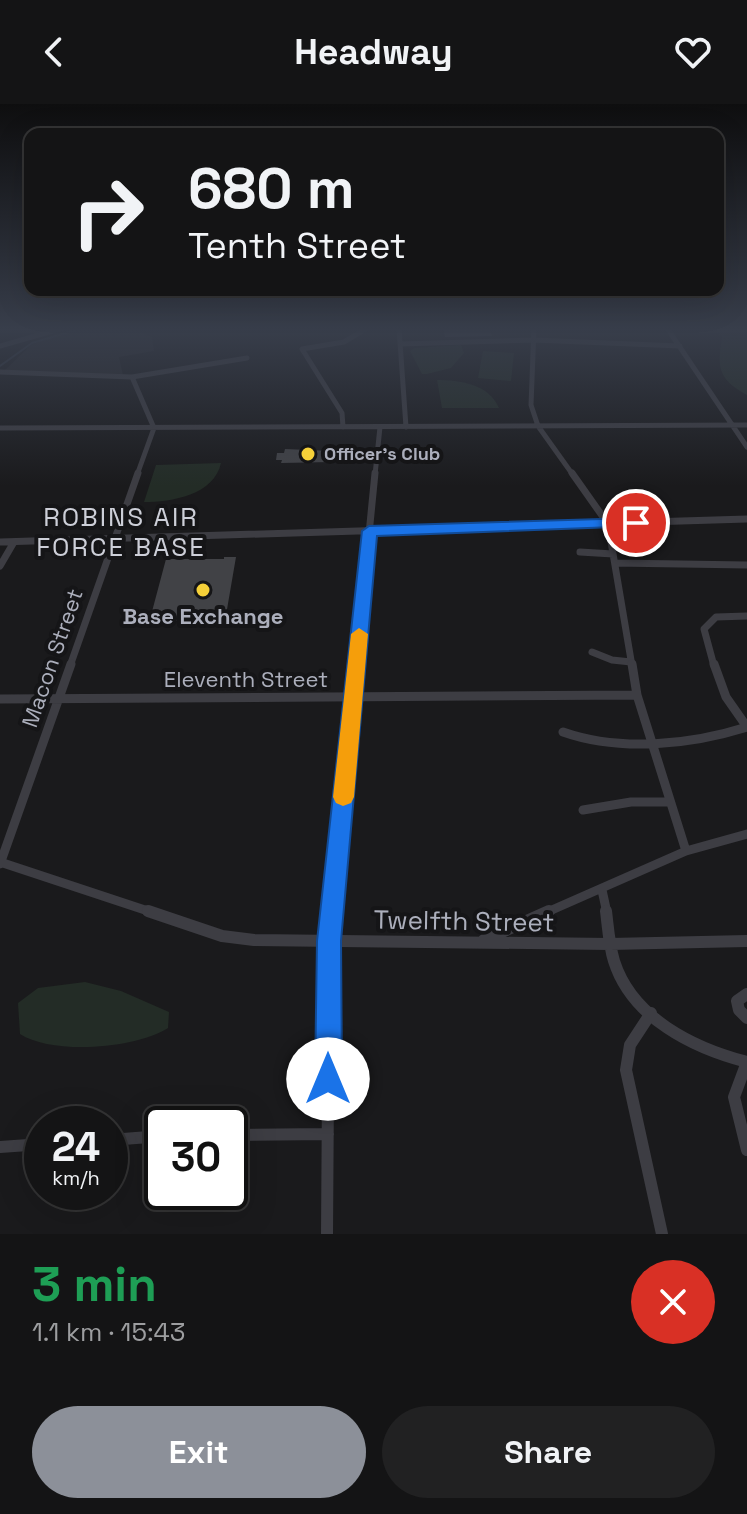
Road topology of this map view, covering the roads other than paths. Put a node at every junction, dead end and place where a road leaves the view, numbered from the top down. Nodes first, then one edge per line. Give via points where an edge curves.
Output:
1 (134, 381) edge
2 (322, 381) edge
3 (403, 381) edge
4 (532, 381) edge
5 (703, 381) edge
6 (732, 425) junction
7 (747, 425) edge
8 (538, 426) junction
9 (343, 427) junction
10 (380, 427) junction
11 (406, 427) junction
12 (0, 428) edge
13 (154, 428) junction
14 (747, 447) edge
15 (747, 519) edge
16 (608, 524) junction
17 (369, 531) junction
18 (115, 538) junction
19 (0, 542) edge
20 (14, 542) junction
21 (580, 552) dead end
22 (614, 558) junction
23 (747, 565) edge
24 (0, 566) edge
25 (747, 616) edge
26 (592, 652) dead end
27 (631, 662) junction
28 (637, 695) junction
29 (353, 697) junction
30 (59, 698) junction
31 (0, 699) edge
32 (747, 727) edge
33 (563, 732) dead end
34 (651, 742) junction
35 (670, 802) junction
36 (583, 810) dead end
37 (747, 834) edge
38 (686, 851) junction
39 (0, 863) edge
40 (602, 890) junction
41 (329, 941) junction
42 (747, 941) edge
43 (479, 942) junction
44 (610, 944) junction
45 (747, 994) edge
46 (651, 1013) junction
47 (747, 1018) edge
48 (747, 1062) edge
49 (328, 1134) junction
50 (248, 1135) edge
51 (24, 1145) edge
52 (0, 1147) edge
53 (747, 1150) edge
54 (327, 1234) edge
55 (662, 1234) edge

1 - 13 street
2 - 9 street via 342,413
3 - 11 street
4 - 8 street via 531,405
5 - 6 street
6 - 7 street
6 - 8 street
6 - 14 street
8 - 11 street
8 - 16 street
9 - 10 street
9 - 13 street
10 - 11 street
10 - 17 street
12 - 13 street
13 - 18 street, Macon Street
15 - 16 street
16 - 17 street
16 - 22 street
17 - 18 street
17 - 29 street
18 - 20 street
18 - 30 street, Macon Street
19 - 20 street
20 - 24 street
21 - 22 street
22 - 23 street via 673,566
22 - 27 street
25 - 32 street via 716,617 704,629 704,637 726,697
26 - 27 street
27 - 28 street
28 - 29 street, Eleventh Street
28 - 34 street
29 - 30 street, Eleventh Street
29 - 41 street
30 - 31 street, Eleventh Street
30 - 39 street, Macon Street
32 - 34 street via 712,738
33 - 34 street via 585,741
34 - 35 street
35 - 36 street
35 - 38 street
37 - 38 street
38 - 40 street
39 - 41 street, Twelfth Street via 222,936
40 - 43 street
40 - 44 street
41 - 43 street, Twelfth Street
41 - 49 street
42 - 44 street, Twelfth Street
43 - 44 street, Twelfth Street
44 - 46 street via 621,977
45 - 47 street via 737,1001
46 - 48 street via 700,1047
46 - 55 street via 630,1045 626,1070
48 - 53 street via 734,1097
49 - 50 street
49 - 54 street
51 - 52 street

